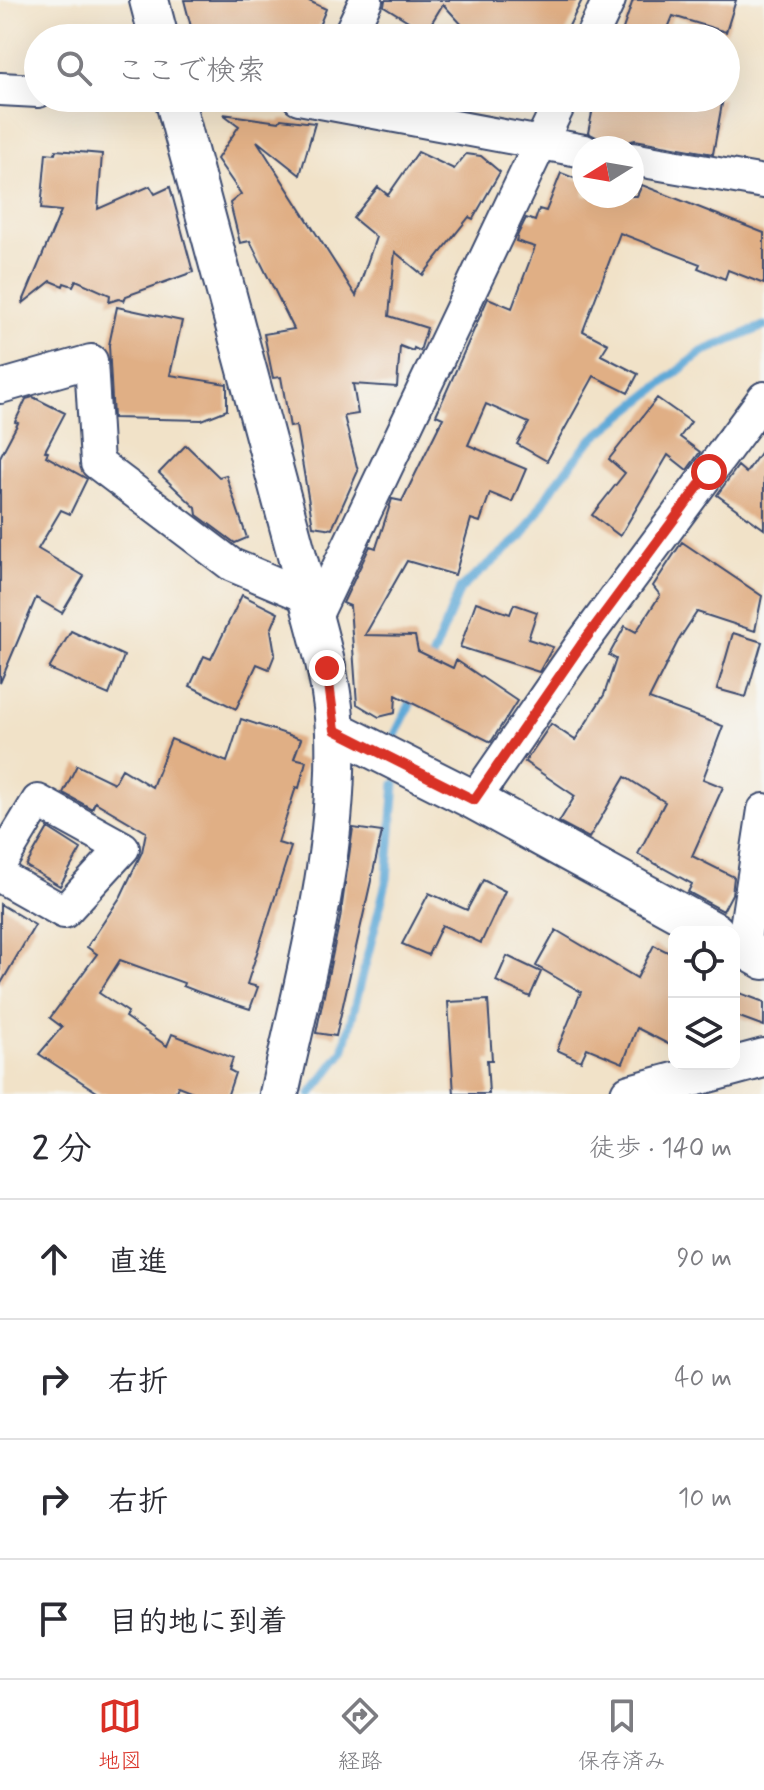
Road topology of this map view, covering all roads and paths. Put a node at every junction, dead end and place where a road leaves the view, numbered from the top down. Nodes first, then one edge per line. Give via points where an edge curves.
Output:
1 (149, 0) edge
2 (366, 0) edge
3 (609, 0) edge
4 (155, 24) edge
5 (355, 24) edge
6 (598, 24) edge
7 (0, 89) edge
8 (24, 90) edge
9 (178, 112) edge
10 (380, 112) edge
11 (555, 112) edge
12 (541, 143) junction
13 (572, 149) edge
14 (644, 161) edge
15 (764, 182) edge
16 (0, 387) edge
17 (764, 398) edge
18 (311, 608) junction
19 (335, 730) junction
20 (474, 800) junction
21 (764, 810) edge
22 (0, 864) edge
23 (0, 876) edge
24 (703, 926) edge
25 (740, 941) edge
26 (764, 1058) edge
27 (643, 1092) edge
28 (279, 1094) edge

1 - 4 street
2 - 5 street
3 - 6 street
7 - 8 street
9 - 18 street
10 - 12 street
11 - 12 street
12 - 13 street
12 - 18 street
14 - 15 street
16 - 18 street via 91,361 97,463 232,565
17 - 20 street
18 - 19 street via 327,668
19 - 20 street
19 - 28 street via 335,791 319,914
20 - 24 street
21 - 25 street
22 - 23 street via 38,801 123,848 64,912
26 - 27 street

